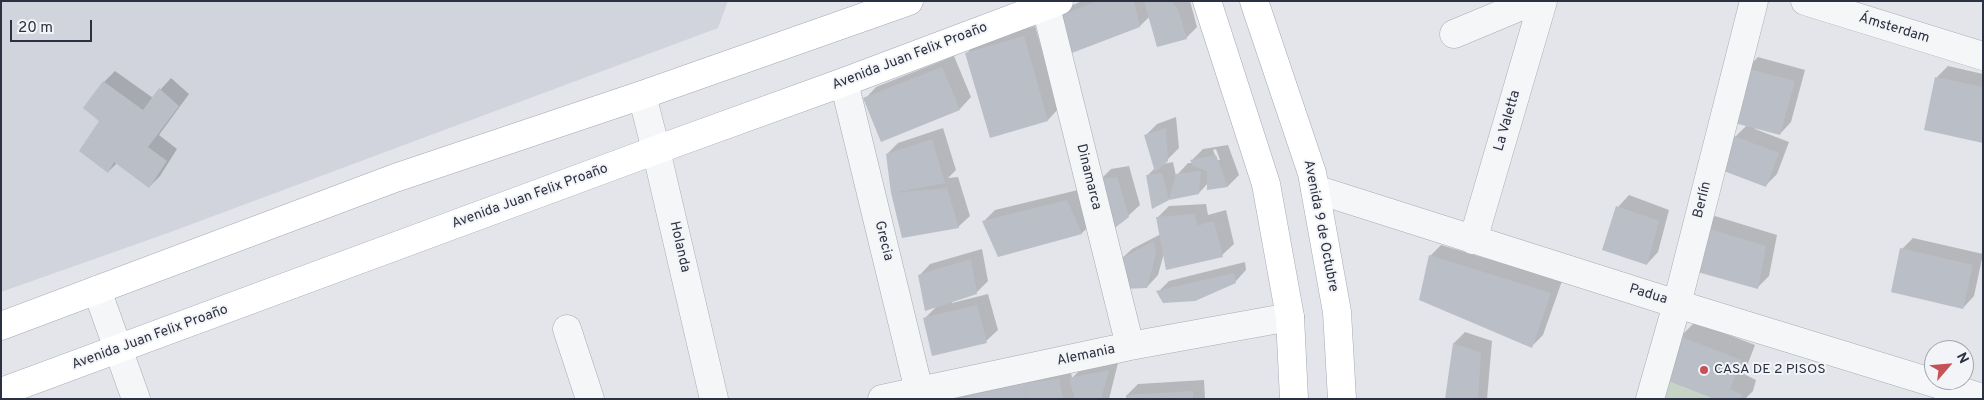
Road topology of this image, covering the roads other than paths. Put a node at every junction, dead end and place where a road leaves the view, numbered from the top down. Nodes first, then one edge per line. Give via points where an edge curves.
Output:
1 (909, 1) edge
2 (1207, 1) edge
3 (1254, 1) edge
4 (1533, 1) edge
5 (1543, 1) edge
6 (1754, 1) edge
7 (1804, 1) edge
8 (1052, 4) edge
9 (1454, 34) dead end
10 (1983, 56) edge
11 (844, 82) junction
12 (642, 95) junction
13 (656, 150) junction
14 (1315, 190) junction
15 (1473, 240) junction
16 (97, 290) junction
17 (1677, 304) junction
18 (1290, 317) junction
19 (1, 326) edge
20 (567, 329) dead end
21 (1130, 346) junction
22 (119, 350) junction
23 (1, 392) edge
24 (920, 394) edge
25 (1983, 398) edge
26 (136, 399) edge
27 (590, 399) edge
28 (714, 399) edge
29 (882, 399) edge
30 (1294, 399) edge
31 (1342, 399) edge
32 (1650, 399) edge

1 - 12 main road
2 - 18 main road via 1266,184
3 - 14 main road, Avenida 9 de Octubre
4 - 9 street
5 - 15 street, La Valetta
6 - 17 street, Berlín
7 - 10 street, Ámsterdam
8 - 11 main road, Avenida Juan Felix Proaño
8 - 21 street, Dinamarca
11 - 13 main road, Avenida Juan Felix Proaño
11 - 24 street, Grecia
12 - 13 street, Holanda
12 - 16 main road via 395,178
13 - 22 main road, Avenida Juan Felix Proaño
13 - 28 street, Holanda
14 - 15 street, Padua
14 - 31 main road, Avenida 9 de Octubre via 1337,312
15 - 17 street, Padua
16 - 19 main road
16 - 22 street
17 - 25 street, Padua
17 - 32 street, Berlín
18 - 21 street, Alemania
18 - 30 main road
20 - 27 street
21 - 24 street, Alemania
22 - 23 main road, Avenida Juan Felix Proaño
22 - 26 street
24 - 29 street, Alemania

